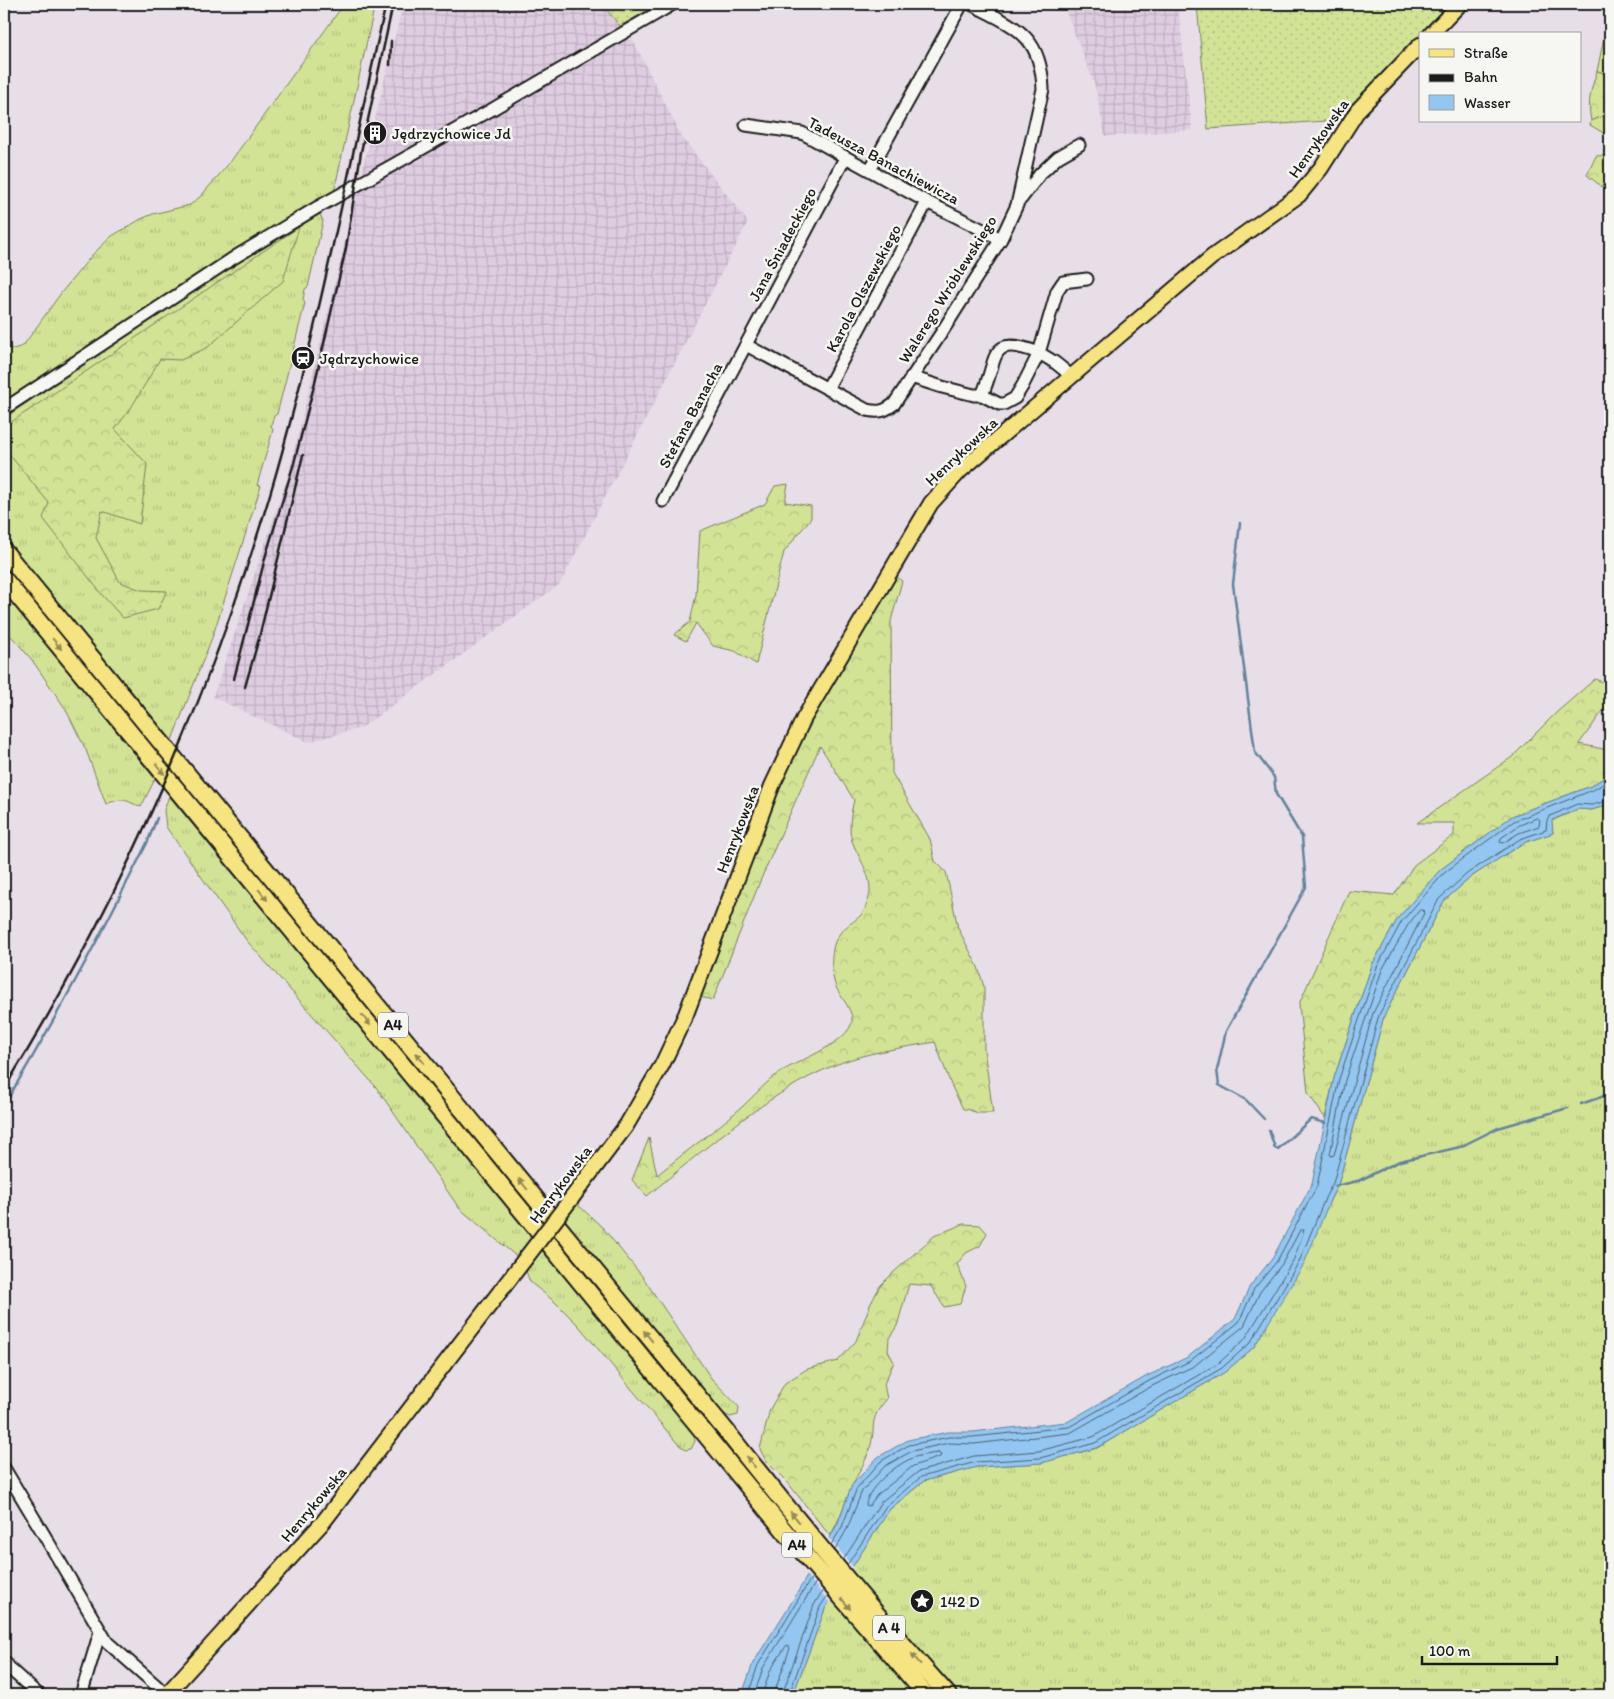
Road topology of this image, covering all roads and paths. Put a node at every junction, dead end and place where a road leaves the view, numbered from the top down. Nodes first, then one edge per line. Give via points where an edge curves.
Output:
1 (673, 4) edge
2 (962, 4) edge
3 (971, 4) edge
4 (1460, 4) edge
5 (1433, 32) edge
6 (1419, 46) edge
7 (746, 125) dead end
8 (1079, 145) dead end
9 (846, 158) junction
10 (870, 170) junction
11 (928, 202) junction
12 (1017, 205) junction
13 (1001, 240) junction
14 (1088, 279) dead end
15 (746, 346) junction
16 (1039, 353) junction
17 (911, 377) junction
18 (1071, 377) junction
19 (827, 388) junction
20 (982, 395) junction
21 (4, 409) edge
22 (663, 501) dead end
23 (4, 552) edge
24 (4, 579) edge
25 (4, 1468) edge
26 (831, 1560) joint
27 (822, 1576) joint
28 (100, 1632) junction
29 (4, 1661) edge
30 (39, 1695) edge
31 (81, 1695) edge
32 (166, 1695) edge
33 (926, 1695) edge
34 (948, 1695) edge

1 - 21 street via 235,257
2 - 10 street
3 - 12 street, Walerego Wróblewskiego via 1021,32 1039,58 1043,89
4 - 5 main road
6 - 18 main road, Henrykowska via 1358,110 1321,168 1299,195 1212,257
7 - 9 street, Tadeusza Banachiewicza via 802,133
8 - 12 street via 1046,168
9 - 10 street, Tadeusza Banachiewicza
9 - 15 street, Jana Śniadeckiego
10 - 11 street, Tadeusza Banachiewicza
11 - 13 street, Tadeusza Banachiewicza
11 - 19 street, Karola Olszewskiego
12 - 13 street, Walerego Wróblewskiego
13 - 17 street, Walerego Wróblewskiego
14 - 16 street, Walerego Wróblewskiego via 1063,282 1057,291
15 - 19 street
15 - 22 street, Stefana Banacha
16 - 18 street
16 - 20 street, Walerego Wróblewskiego via 1015,398 999,404
16 - 20 street via 1021,346 1005,346 998,351
17 - 19 street via 894,404 881,412 867,410
17 - 20 street, Walerego Wróblewskiego
18 - 32 main road, Henrykowska, bridge via 960,472 931,503 804,718 772,786 686,1014 662,1065 626,1126 324,1521
26 -> 23 highway, A4
24 -> 27 highway, A4
25 - 28 street
34 -> 26 highway, A 4
27 -> 33 highway, A 4
28 - 31 street
28 - 32 street via 106,1642
29 - 30 street

